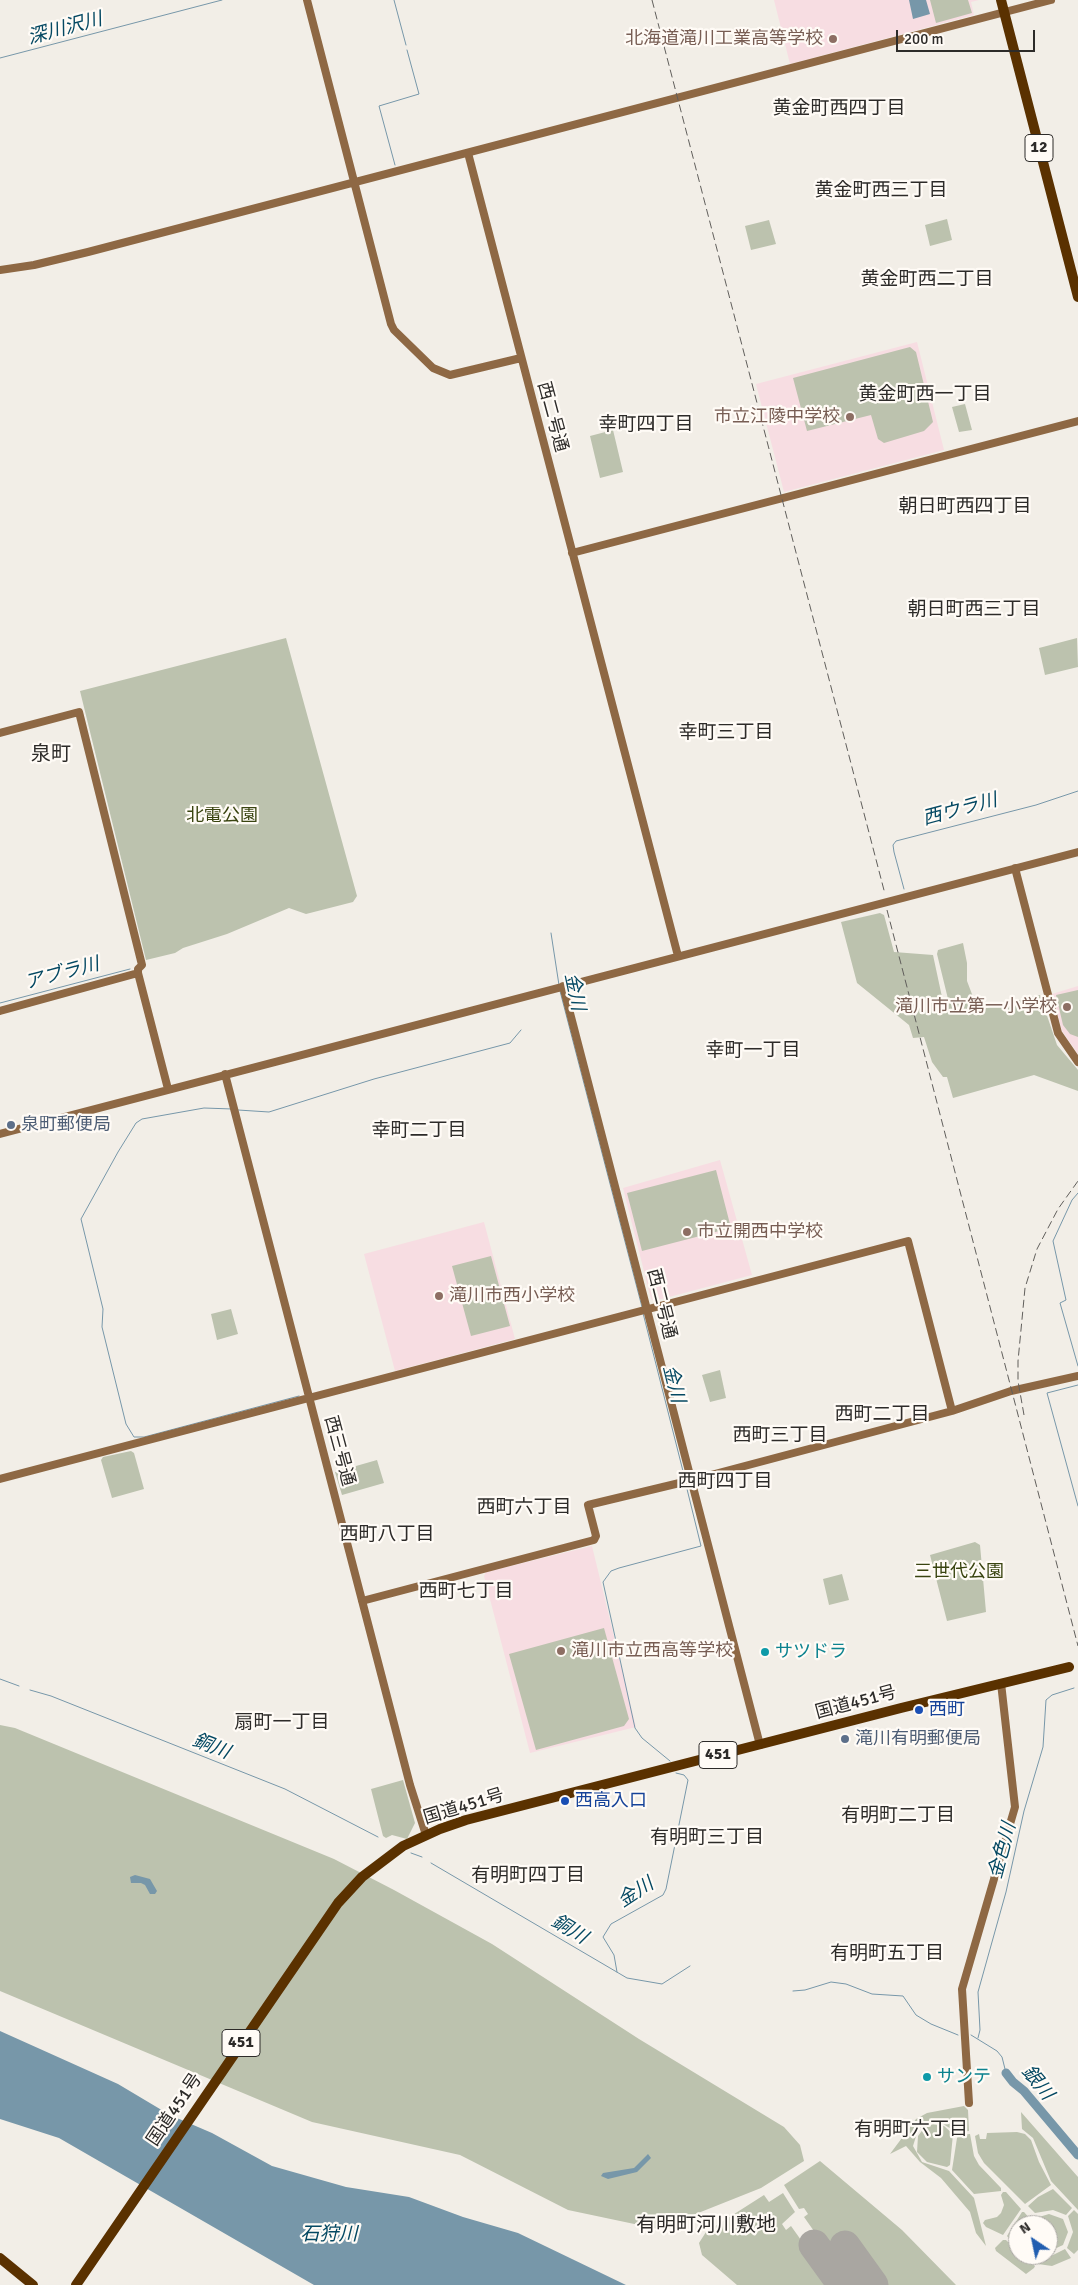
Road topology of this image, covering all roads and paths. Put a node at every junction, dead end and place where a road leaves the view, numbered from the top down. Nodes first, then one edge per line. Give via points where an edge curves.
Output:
1 (307, 0) edge
2 (1001, 0) edge
3 (1051, 0) edge
4 (1004, 12) junction
5 (468, 153) junction
6 (354, 182) junction
7 (0, 270) edge
8 (1078, 297) edge
9 (521, 358) junction
10 (1078, 421) edge
11 (572, 553) junction
12 (0, 733) edge
13 (1078, 852) edge
14 (1015, 868) junction
15 (678, 956) junction
16 (138, 973) junction
17 (563, 986) junction
18 (0, 1011) edge
19 (1078, 1062) edge
20 (225, 1074) junction
21 (168, 1089) junction
22 (0, 1134) edge
23 (647, 1308) junction
24 (1078, 1376) edge
25 (310, 1399) junction
26 (952, 1411) junction
27 (0, 1479) edge
28 (692, 1480) junction
29 (362, 1601) junction
30 (1069, 1667) dead end
31 (1001, 1683) junction
32 (760, 1744) junction
33 (426, 1835) junction
34 (969, 2104) dead end
35 (0, 2258) edge
36 (33, 2285) edge
37 (76, 2285) edge

1 - 6 street
2 - 4 highway, 12
3 - 4 street
4 - 5 street
4 - 8 highway, 12
5 - 6 street
5 - 9 street, 西二号通
6 - 7 street via 34,265
6 - 9 street via 394,330 433,368 444,373 461,374
9 - 11 street, 西二号通
10 - 11 street
11 - 15 street, 西二号通
12 - 16 street via 79,712 142,965
13 - 14 street
14 - 15 street
14 - 19 street via 1058,1033
15 - 17 street
16 - 18 street
16 - 21 street
17 - 20 street
17 - 23 street, 西二号通
20 - 21 street
20 - 25 street, 西三号通
21 - 22 street
23 - 25 street
23 - 26 street via 908,1241
23 - 28 street, 西二号通
24 - 26 street via 1011,1390
25 - 27 street
25 - 29 street, 西三号通
26 - 28 street
28 - 29 street via 588,1505 596,1536 594,1540
28 - 32 street, 西二号通
29 - 33 street, 西三号通
30 - 31 highway, 国道451号 / 451
31 - 32 highway, 国道451号 / 451
31 - 34 street via 1015,1807 962,1989
32 - 33 highway, 国道451号 / 451 via 466,1820
33 - 37 highway, 国道451号 / 451 via 403,1846 376,1866 338,1902
35 - 36 highway

